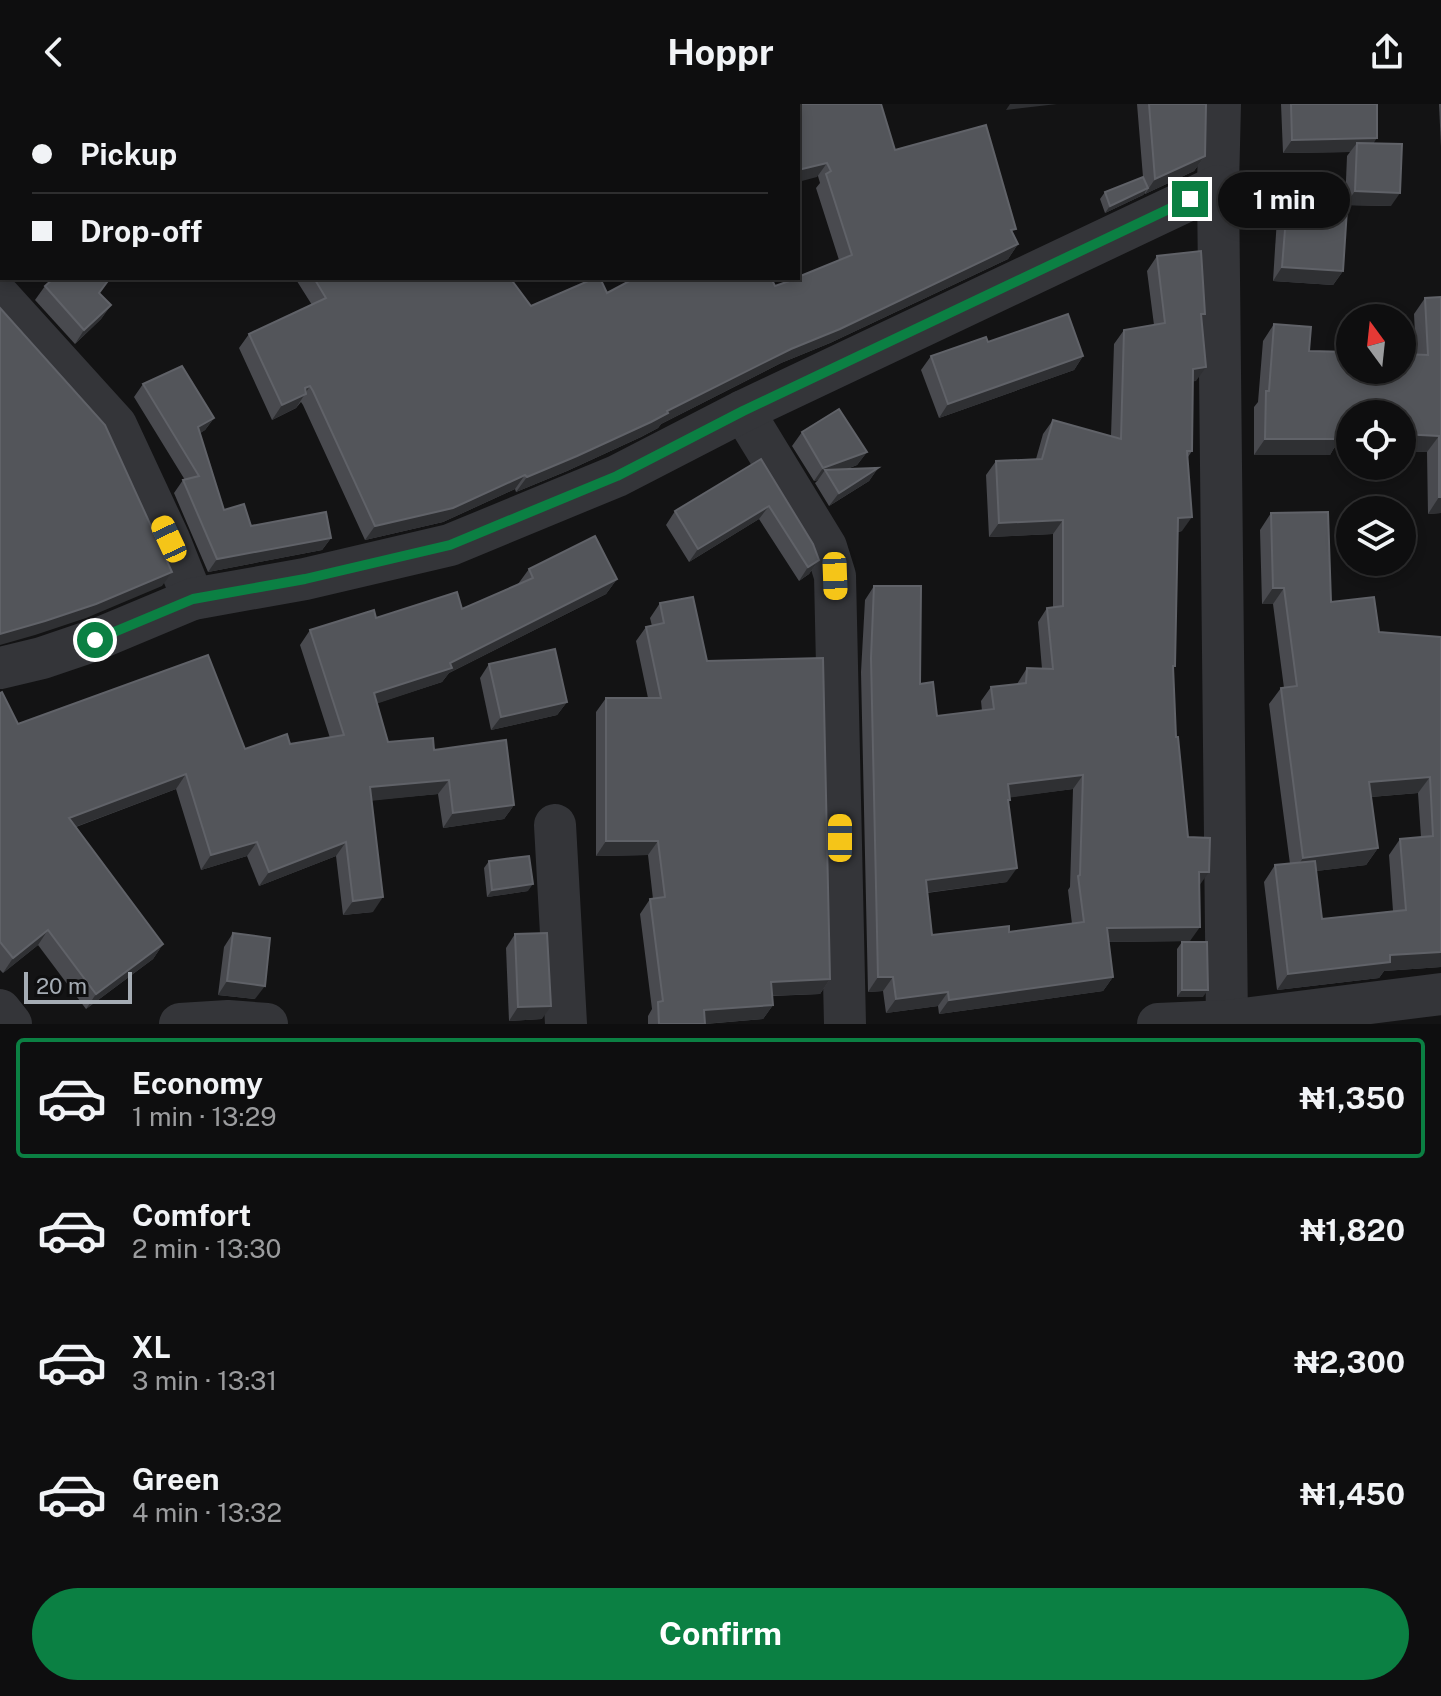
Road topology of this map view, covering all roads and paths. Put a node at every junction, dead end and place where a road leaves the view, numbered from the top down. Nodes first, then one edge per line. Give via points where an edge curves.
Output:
1 (1220, 104) edge
2 (1218, 186) junction
3 (0, 297) edge
4 (743, 411) junction
5 (193, 599) junction
6 (0, 668) edge
7 (555, 825) dead end
8 (1441, 994) edge
9 (0, 1010) edge
10 (1227, 1023) edge
11 (11, 1024) edge
12 (180, 1024) edge
13 (267, 1024) edge
14 (566, 1024) edge
15 (845, 1024) edge
16 (1158, 1024) edge

1 - 2 street
2 - 4 street
2 - 10 street
3 - 5 street via 116,425
4 - 5 street via 617,476 450,545
4 - 15 street via 826,547 835,576
5 - 6 street via 95,640
7 - 14 street
8 - 10 street
9 - 11 street
10 - 16 street
12 - 13 street

